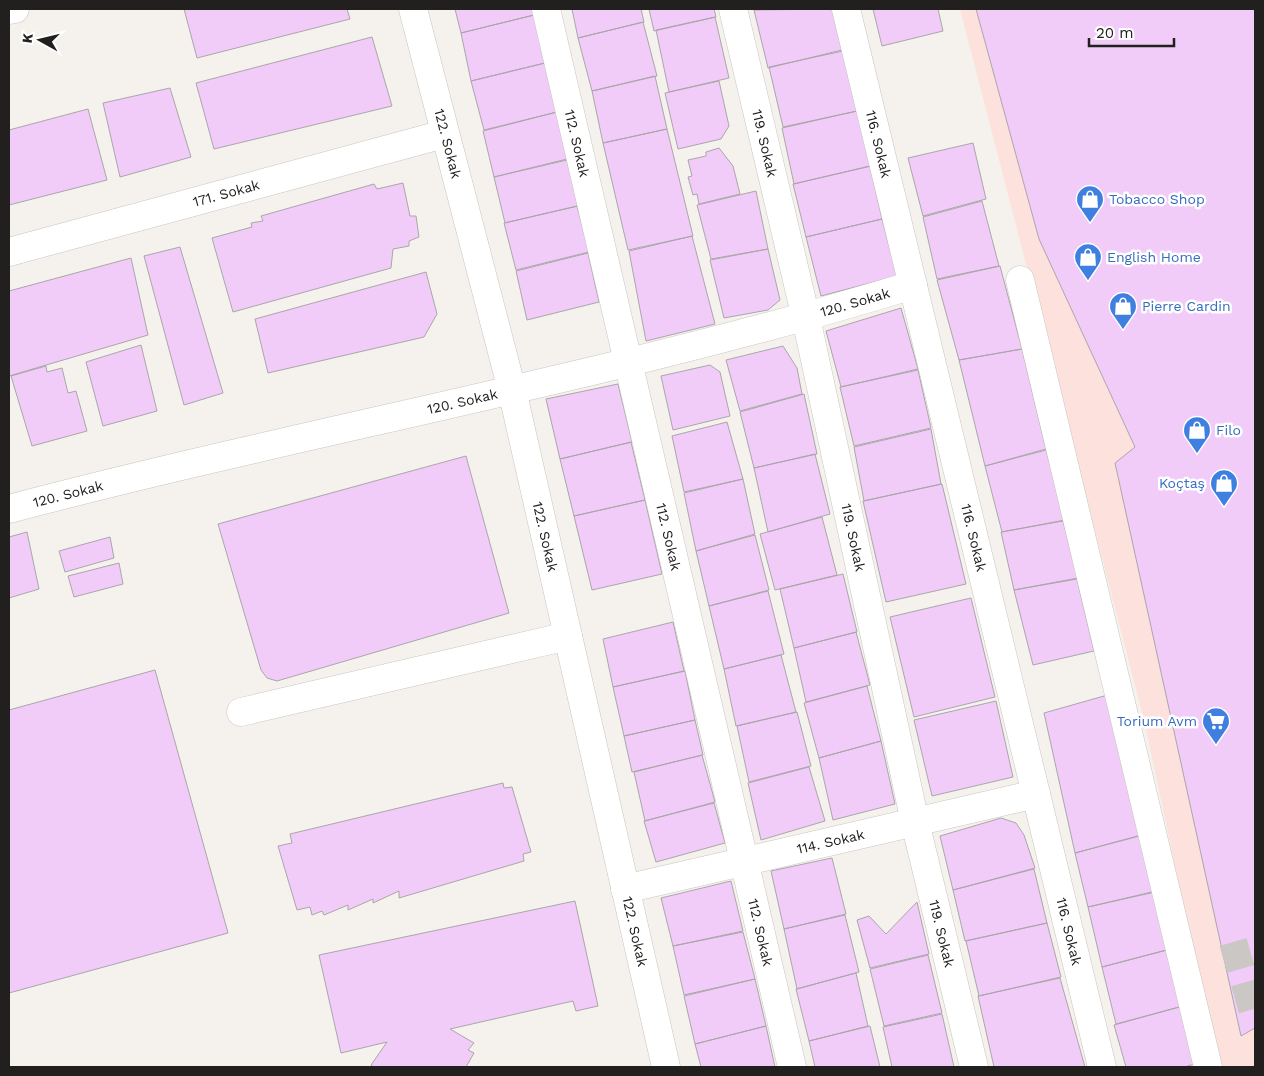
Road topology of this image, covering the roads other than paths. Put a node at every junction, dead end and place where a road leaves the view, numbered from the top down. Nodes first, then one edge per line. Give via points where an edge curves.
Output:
1 (15, 9) edge
2 (412, 9) edge
3 (546, 9) edge
4 (733, 9) edge
5 (846, 9) edge
6 (9, 10) edge
7 (444, 134) junction
8 (9, 252) edge
9 (1020, 280) dead end
10 (913, 285) junction
11 (806, 318) junction
12 (627, 364) junction
13 (512, 390) junction
14 (9, 509) edge
15 (568, 636) junction
16 (241, 712) dead end
17 (1036, 794) junction
18 (915, 822) junction
19 (743, 860) junction
20 (625, 889) junction
21 (666, 1067) edge
22 (792, 1067) edge
23 (974, 1067) edge
24 (1102, 1067) edge
25 (1208, 1067) edge

1 - 6 street
2 - 7 street, 122. Sokak
3 - 12 street, 112. Sokak
4 - 11 street, 119. Sokak
5 - 10 street, 116. Sokak
7 - 8 street, 171. Sokak
7 - 13 street, 122. Sokak
9 - 25 street
10 - 11 street, 120. Sokak
10 - 17 street, 116. Sokak
11 - 12 street, 120. Sokak
11 - 18 street, 119. Sokak
12 - 13 street, 120. Sokak
12 - 19 street, 112. Sokak
13 - 14 street, 120. Sokak via 114,481
13 - 15 street, 122. Sokak
15 - 16 street
15 - 20 street, 122. Sokak
17 - 18 street, 114. Sokak
17 - 24 street, 116. Sokak
18 - 19 street, 114. Sokak
18 - 23 street, 119. Sokak
19 - 20 street, 114. Sokak
19 - 22 street, 112. Sokak
20 - 21 street, 122. Sokak

